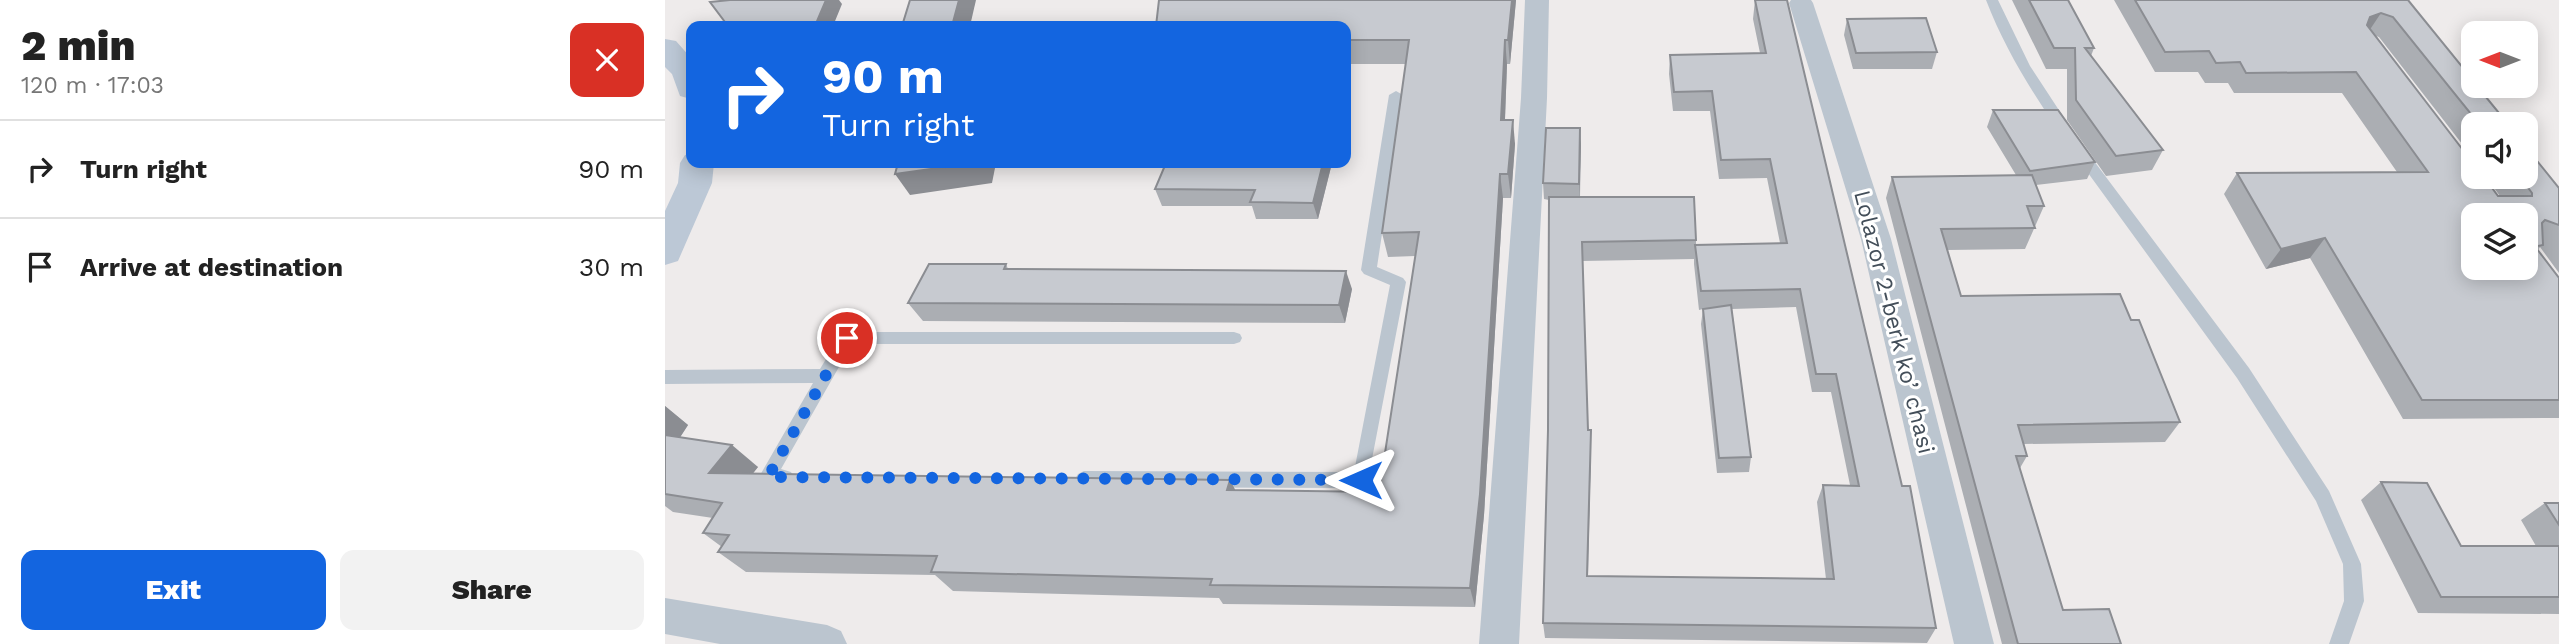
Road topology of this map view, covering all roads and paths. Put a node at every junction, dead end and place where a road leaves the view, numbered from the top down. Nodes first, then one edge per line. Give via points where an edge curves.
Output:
1 (1537, 0) edge
2 (1992, 0) edge
3 (1801, 3) dead end
4 (665, 48) edge
5 (686, 71) edge
6 (1396, 94) dead end
7 (696, 168) edge
8 (665, 253) edge
9 (1234, 338) dead end
10 (825, 376) junction
11 (665, 377) edge
12 (809, 477) edge
13 (1071, 478) edge
14 (665, 616) edge
15 (827, 644) edge
16 (1499, 644) edge
17 (1974, 644) edge
18 (2339, 644) edge

1 - 16 street
2 - 18 lane via 2002,28 2038,91 2243,373 2323,497 2353,564 2354,601
3 - 17 street, Lolazor 2-berk koʼchasi via 1876,239
4 - 5 main road
6 - 13 lane via 1369,270 1398,282 1361,480
7 - 8 main road via 695,183
9 - 10 lane via 847,338
10 - 11 lane
10 - 12 lane via 768,477
14 - 15 street

